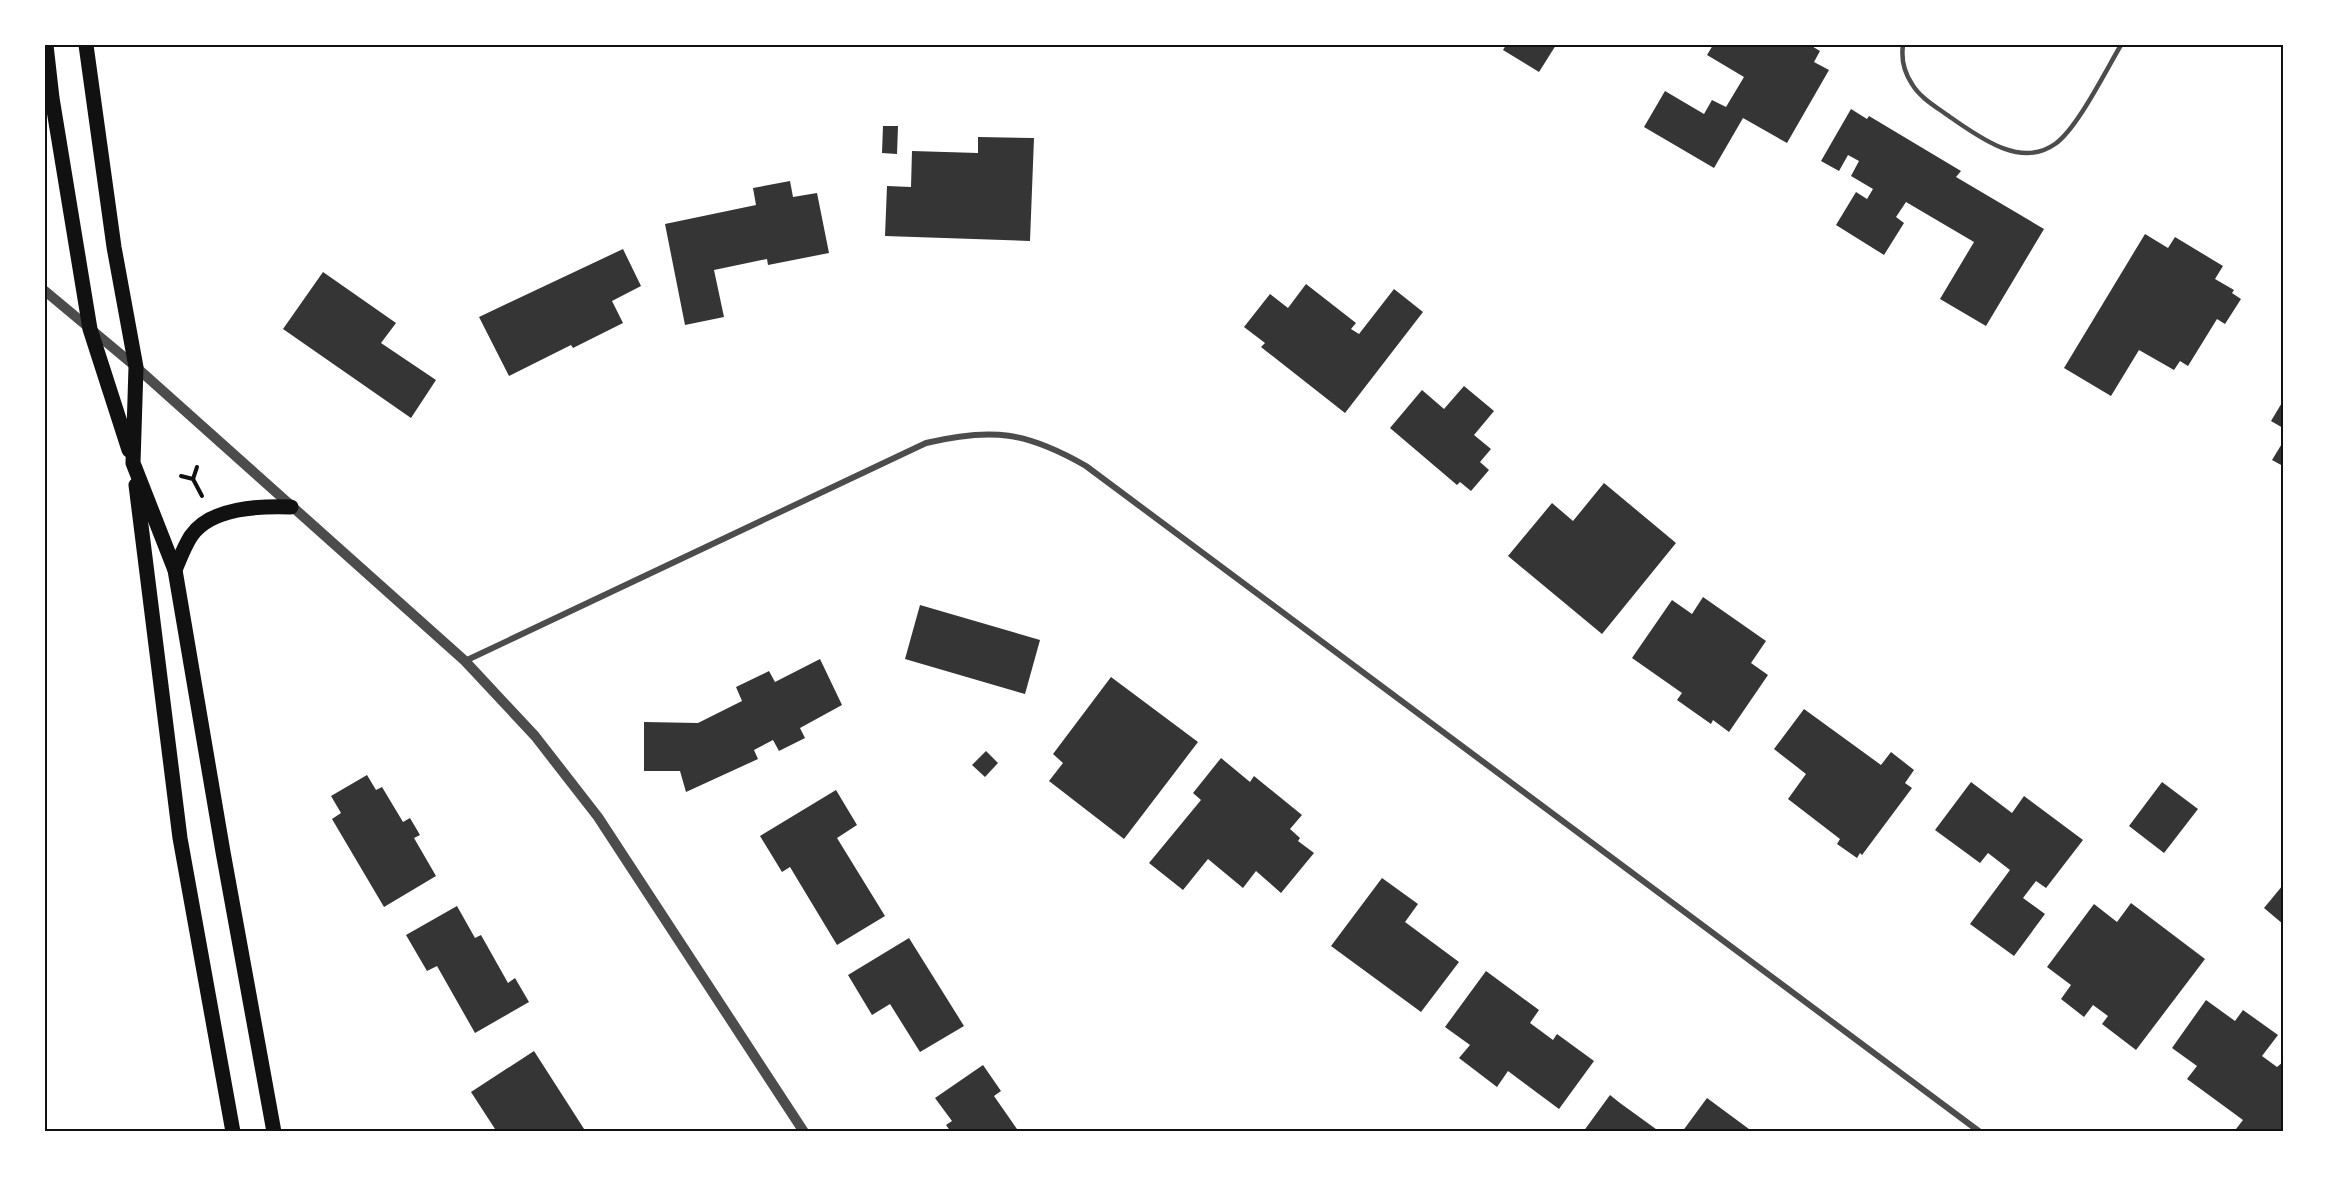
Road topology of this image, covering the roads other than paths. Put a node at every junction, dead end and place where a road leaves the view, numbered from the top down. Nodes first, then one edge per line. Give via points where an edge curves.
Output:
1 (46, 45) edge
2 (86, 45) edge
3 (1903, 45) edge
4 (2121, 45) edge
5 (52, 98) junction
6 (45, 124) edge
7 (45, 291) edge
8 (90, 329) junction
9 (136, 367) junction
10 (134, 463) junction
11 (291, 507) junction
12 (175, 570) junction
13 (465, 662) junction
14 (233, 1132) edge
15 (274, 1132) edge
16 (804, 1132) edge
17 (1980, 1132) edge

1 - 5 main road
2 - 9 main road via 114,247
3 - 4 lane via 1901,59 1912,85 1930,102 1984,139 2007,150 2032,153 2054,145 2070,129
5 - 6 main road
5 - 8 main road
7 - 8 street
8 - 9 street
8 - 10 main road
9 - 10 main road
9 - 11 street
10 - 12 main road
10 - 14 main road via 180,838
11 - 12 main road via 242,510 206,523 192,534
11 - 13 street
12 - 15 main road
13 - 16 street via 535,736 598,817
13 - 17 street via 926,443 996,433 1025,438 1086,466

